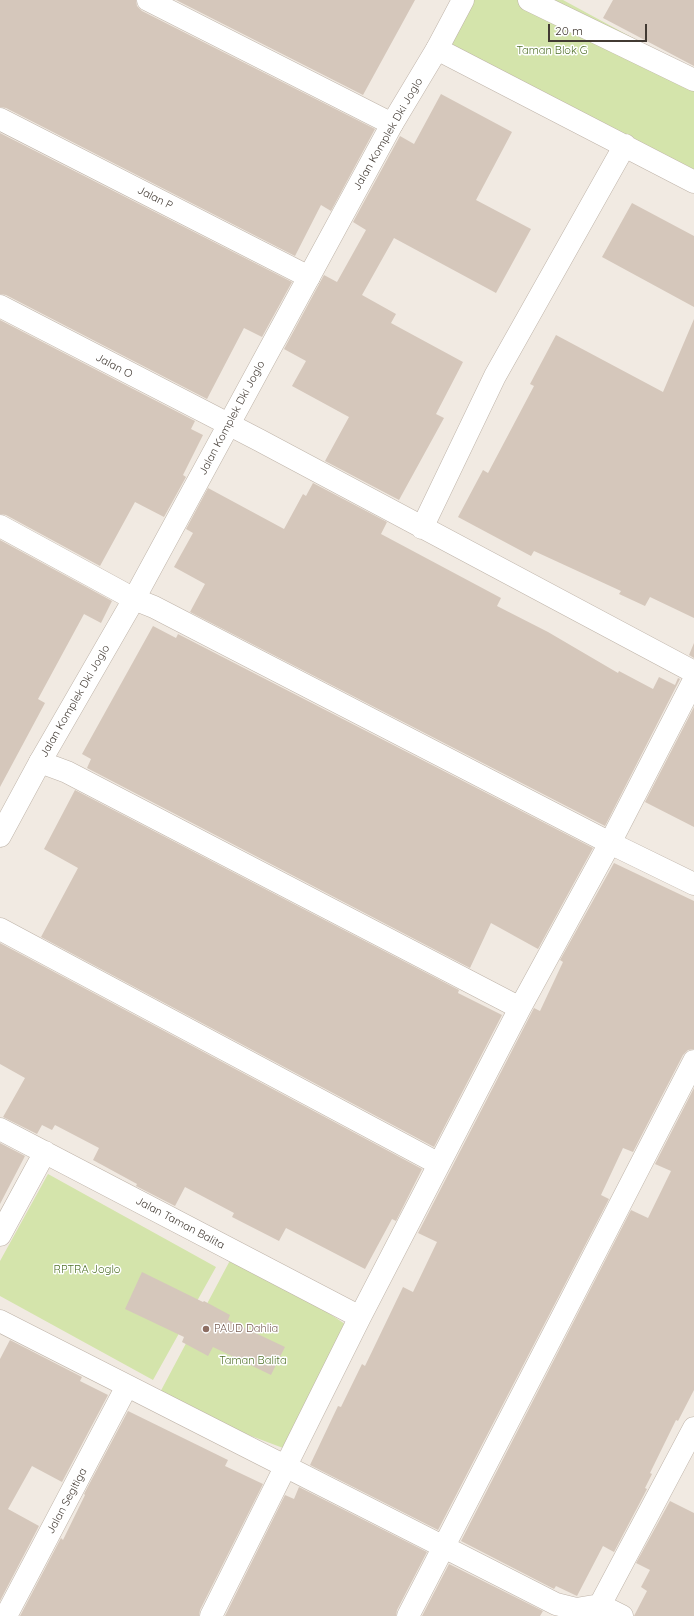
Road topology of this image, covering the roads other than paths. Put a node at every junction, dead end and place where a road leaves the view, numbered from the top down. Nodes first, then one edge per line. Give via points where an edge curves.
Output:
1 (148, 0) edge
2 (463, 0) edge
3 (529, 0) edge
4 (438, 49) junction
5 (694, 80) edge
6 (0, 119) edge
7 (392, 124) junction
8 (625, 145) junction
9 (694, 182) edge
10 (309, 276) junction
11 (0, 306) edge
12 (229, 425) junction
13 (0, 526) edge
14 (422, 528) junction
15 (134, 599) junction
16 (694, 672) edge
17 (694, 680) edge
18 (40, 762) junction
19 (0, 836) edge
20 (610, 843) junction
21 (694, 884) edge
22 (0, 929) edge
23 (520, 1008) junction
24 (694, 1061) edge
25 (0, 1129) edge
26 (44, 1152) junction
27 (439, 1164) junction
28 (0, 1235) edge
29 (360, 1317) junction
30 (0, 1321) edge
31 (127, 1386) junction
32 (694, 1428) edge
33 (285, 1466) junction
34 (444, 1547) junction
35 (598, 1610) edge
36 (6, 1616) edge
37 (211, 1616) edge
38 (408, 1616) edge
39 (622, 1616) edge

1 - 7 street
2 - 4 street, Jalan Komplek Dki Joglo
3 - 5 street
4 - 7 street, Jalan Komplek Dki Joglo
4 - 8 street
6 - 10 street, Jalan P
7 - 10 street, Jalan Komplek Dki Joglo
8 - 9 street
8 - 14 street via 495,376
10 - 12 street, Jalan Komplek Dki Joglo
11 - 12 street, Jalan O
12 - 14 street, Jalan O
12 - 15 street, Jalan Komplek Dki Joglo
13 - 15 street
14 - 16 street, Jalan O
15 - 18 street, Jalan Komplek Dki Joglo
15 - 20 street via 154,607
17 - 20 street
18 - 19 street, Jalan Komplek Dki Joglo
18 - 23 street via 67,772
20 - 21 street
20 - 23 street
22 - 27 street
23 - 27 street
24 - 34 street
25 - 26 street, Jalan Taman Balita
26 - 28 street
26 - 29 street, Jalan Taman Balita
27 - 29 street
29 - 33 street
30 - 31 street
31 - 33 street
31 - 36 street, Jalan Segitiga
32 - 35 street
33 - 34 street
33 - 37 street
34 - 35 street via 556,1604 576,1609
34 - 38 street
35 - 39 street

